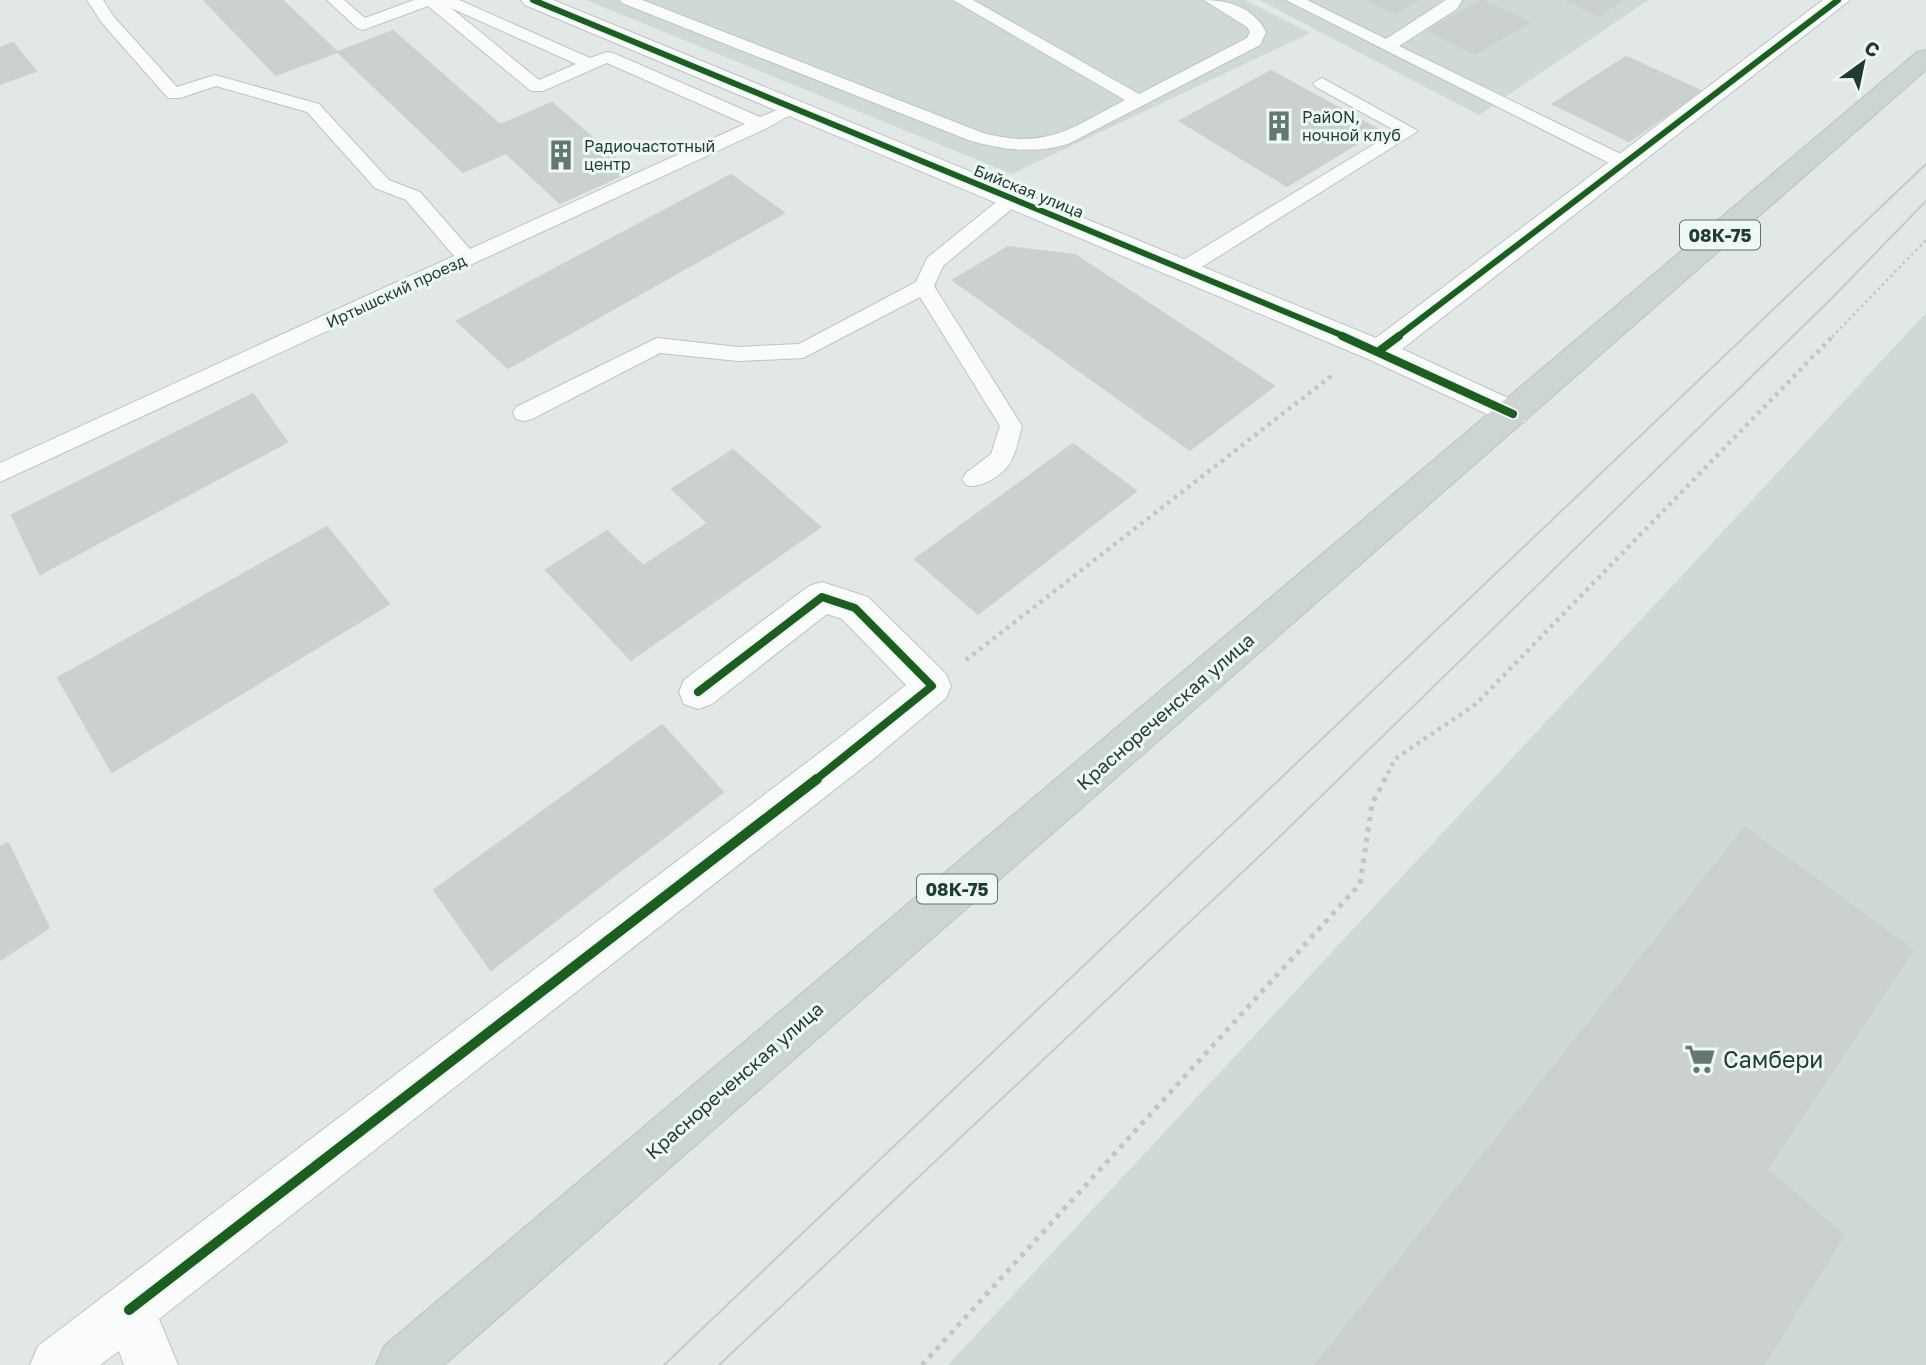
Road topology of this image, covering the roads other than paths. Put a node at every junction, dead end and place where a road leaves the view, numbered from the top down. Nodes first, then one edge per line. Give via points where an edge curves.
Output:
1 (95, 0) edge
2 (335, 0) edge
3 (430, 0) edge
4 (446, 0) edge
5 (478, 0) edge
6 (533, 0) edge
7 (628, 0) edge
8 (961, 0) edge
9 (1212, 0) edge
10 (1294, 0) edge
11 (1454, 0) edge
12 (1838, 0) edge
13 (1387, 46) junction
14 (607, 57) junction
15 (1926, 57) edge
16 (589, 64) junction
17 (1322, 83) dead end
18 (1139, 101) junction
19 (792, 109) junction
20 (761, 124) junction
21 (1624, 163) junction
22 (1012, 199) junction
23 (467, 259) junction
24 (1182, 270) junction
25 (924, 286) junction
26 (1374, 349) junction
27 (524, 413) dead end
28 (1513, 414) junction
29 (0, 472) edge
30 (974, 479) dead end
31 (698, 692) dead end
32 (129, 1310) junction
33 (57, 1365) edge
34 (151, 1365) edge
35 (403, 1365) edge

1 - 23 lane via 174,94 215,80 313,108 382,184 413,196
2 - 3 lane via 363,25
3 - 16 lane via 537,87
4 - 16 lane
5 - 14 lane
6 - 19 street, Бийская улица
7 - 18 lane via 997,143 1045,146
8 - 18 lane
9 - 18 lane via 1254,24 1258,32 1254,41
10 - 13 lane
11 - 13 lane
12 - 21 street
13 - 21 lane
14 - 16 lane
14 - 20 lane
15 - 28 main road, Краснореченская улица / 08К-75
17 - 24 lane via 1409,131
19 - 20 lane, Иртышский проезд
19 - 22 street, Бийская улица
20 - 23 lane, Иртышский проезд
21 - 26 street
22 - 24 street, Бийская улица
22 - 25 lane via 934,263
23 - 29 lane, Иртышский проезд
24 - 26 street, Бийская улица
25 - 27 lane via 803,351 738,354 656,345
25 - 30 lane via 1010,425 1001,459
26 - 28 street, Бийская улица
28 - 35 main road, Краснореченская улица / 08К-75
31 - 32 street via 822,597 855,608 932,686
32 - 33 street
32 - 34 street

